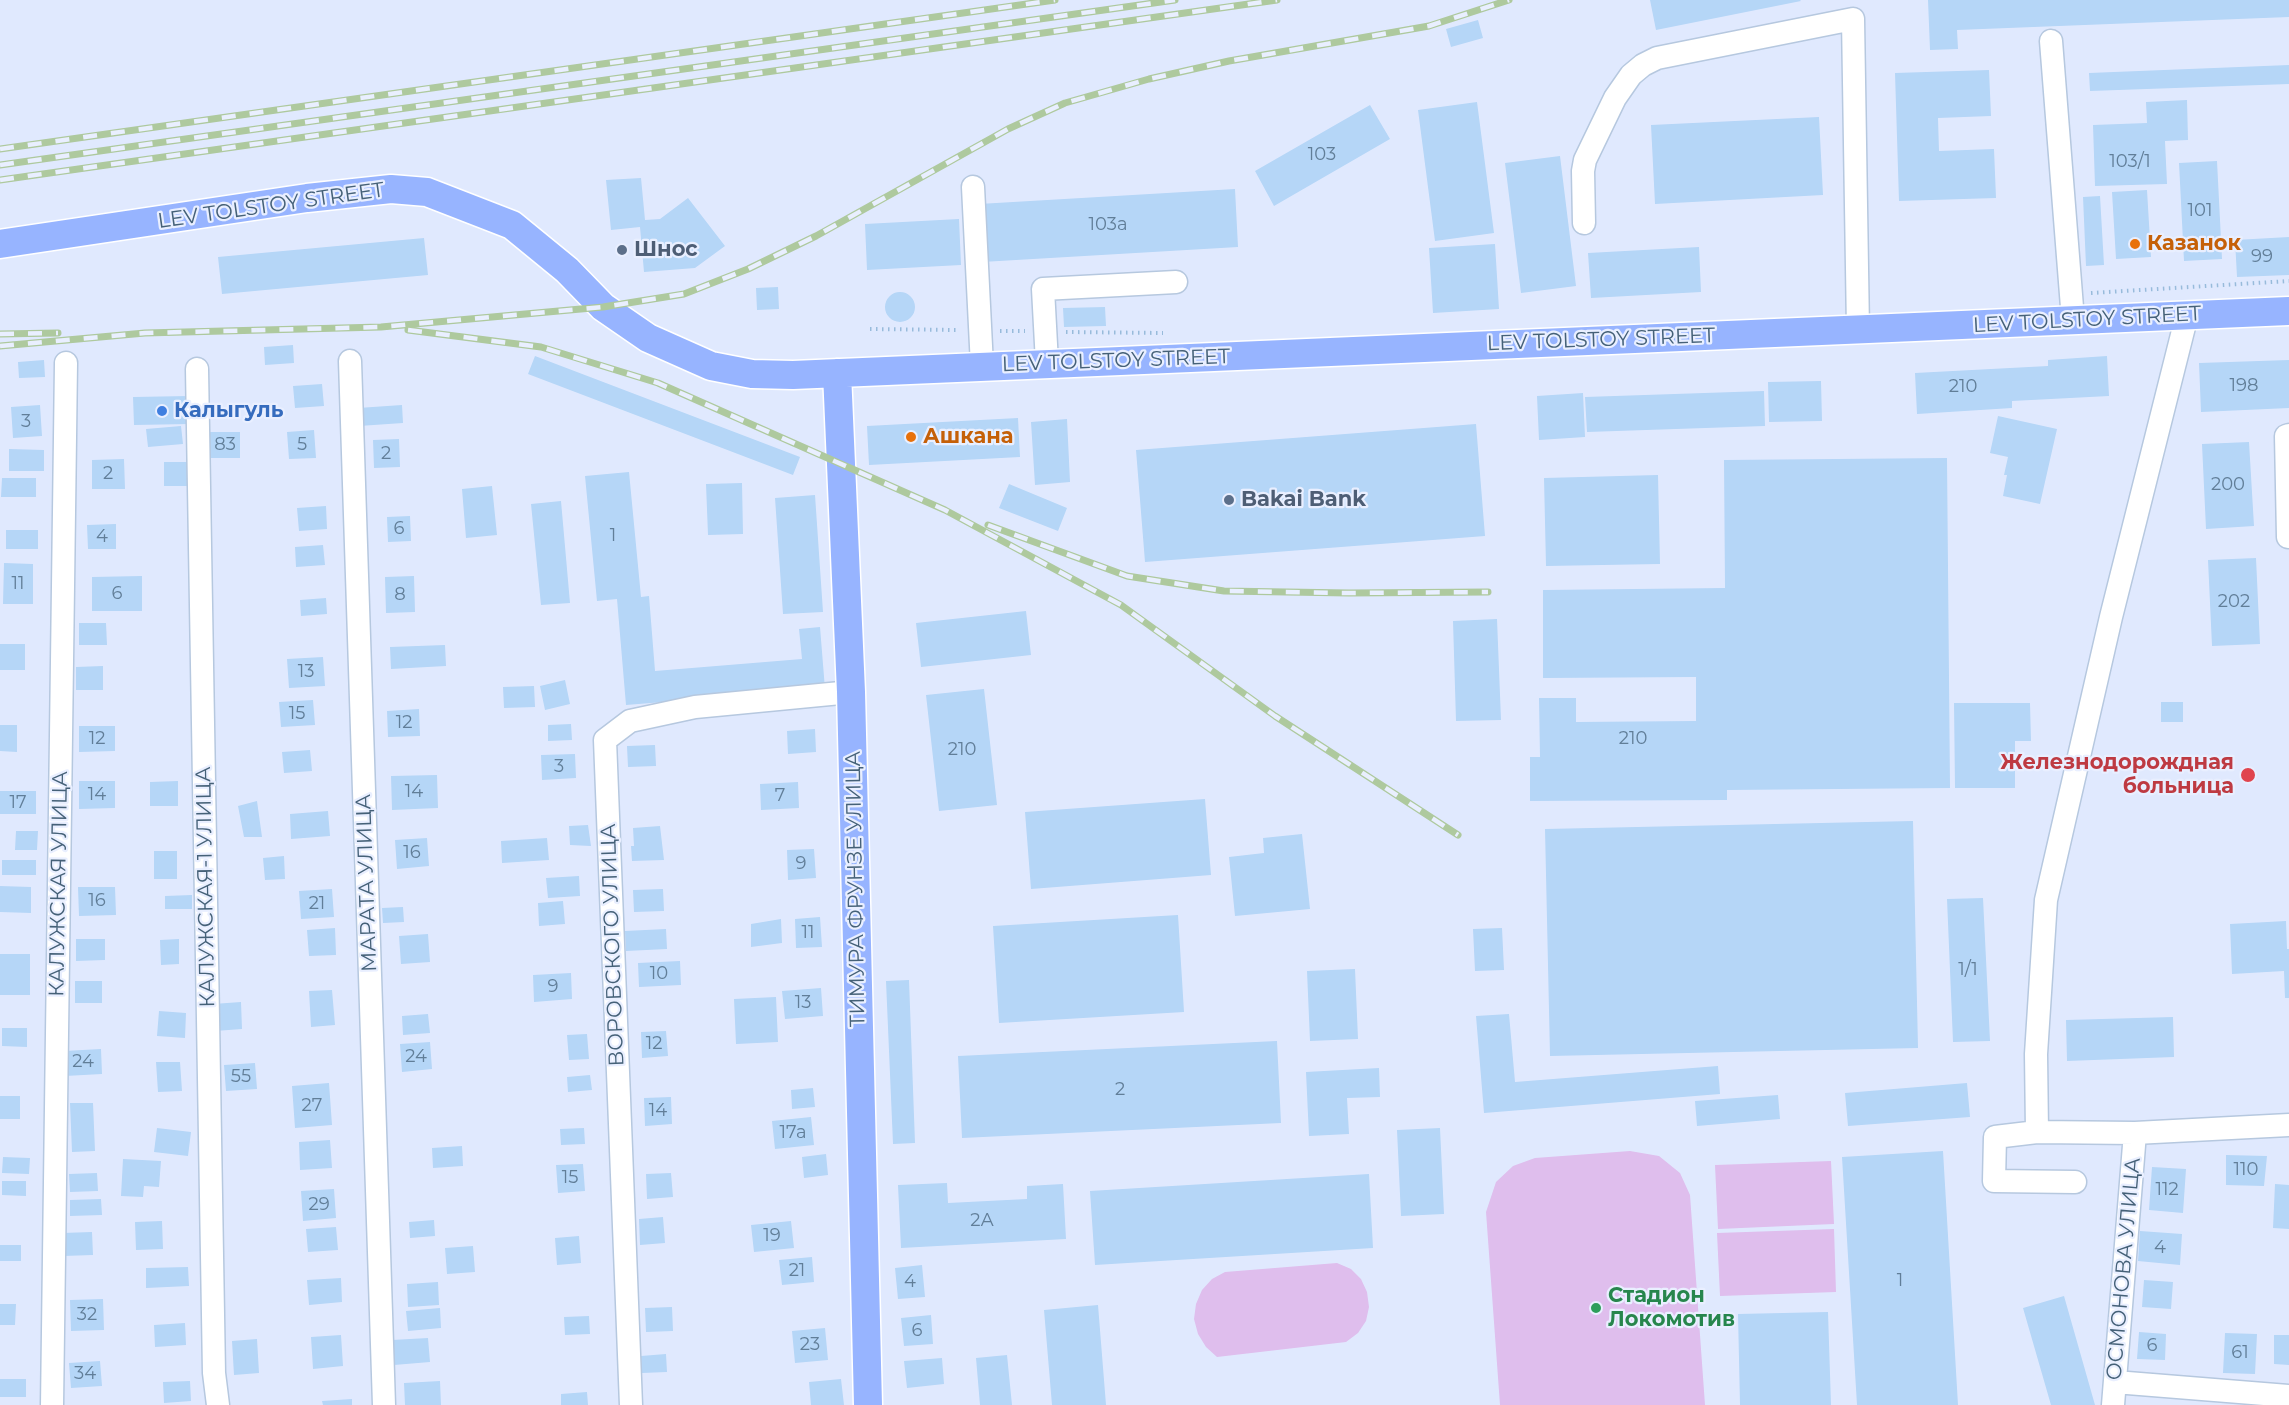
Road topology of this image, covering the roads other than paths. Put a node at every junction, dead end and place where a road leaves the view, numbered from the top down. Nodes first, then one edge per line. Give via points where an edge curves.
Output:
1 (2051, 41) dead end
2 (973, 187) dead end
3 (1584, 223) dead end
4 (0, 244) edge
5 (1176, 282) dead end
6 (2072, 307) junction
7 (2289, 311) edge
8 (2187, 315) junction
9 (1858, 330) junction
10 (350, 362) dead end
11 (66, 363) dead end
12 (1047, 363) junction
13 (982, 366) junction
14 (197, 369) dead end
15 (837, 373) junction
16 (2289, 435) edge
17 (2288, 537) edge
18 (851, 692) junction
19 (2289, 1125) edge
20 (2037, 1132) junction
21 (2135, 1134) junction
22 (2074, 1182) dead end
23 (2115, 1382) junction
24 (2289, 1396) edge
25 (52, 1405) edge
26 (218, 1405) edge
27 (384, 1405) edge
28 (631, 1405) edge
29 (868, 1405) edge
30 (2113, 1405) edge

1 - 6 street
2 - 13 street
3 - 9 street via 1585,160 1615,98 1631,75 1657,58 1853,19
4 - 15 main road, LEV TOLSTOY STREET via 307,198 391,189 427,192 512,225 567,270 603,307 648,338 711,366 752,374
5 - 12 street via 1043,289
6 - 8 main road, LEV TOLSTOY STREET
6 - 9 main road, LEV TOLSTOY STREET
7 - 8 main road, LEV TOLSTOY STREET
8 - 20 street via 2111,617 2046,900 2036,1054
9 - 12 main road, LEV TOLSTOY STREET
10 - 27 street, МАРАТА УЛИЦА
11 - 25 street, КАЛУЖСКАЯ УЛИЦА
12 - 13 main road, LEV TOLSTOY STREET
13 - 15 main road, LEV TOLSTOY STREET
14 - 26 street, КАЛУЖСКАЯ-1 УЛИЦА via 214,1373
15 - 18 main road, ТИМУРА ФРУНЗЕ УЛИЦА
16 - 17 street
18 - 28 street, ВОРОВСКОГО УЛИЦА via 695,707 630,721 605,740
18 - 29 main road, ТИМУРА ФРУНЗЕ УЛИЦА
19 - 21 street
20 - 21 street
20 - 22 street via 1995,1137 1994,1180
21 - 23 street, ОСМОНОВА УЛИЦА
23 - 24 street
23 - 30 street, ОСМОНОВА УЛИЦА

